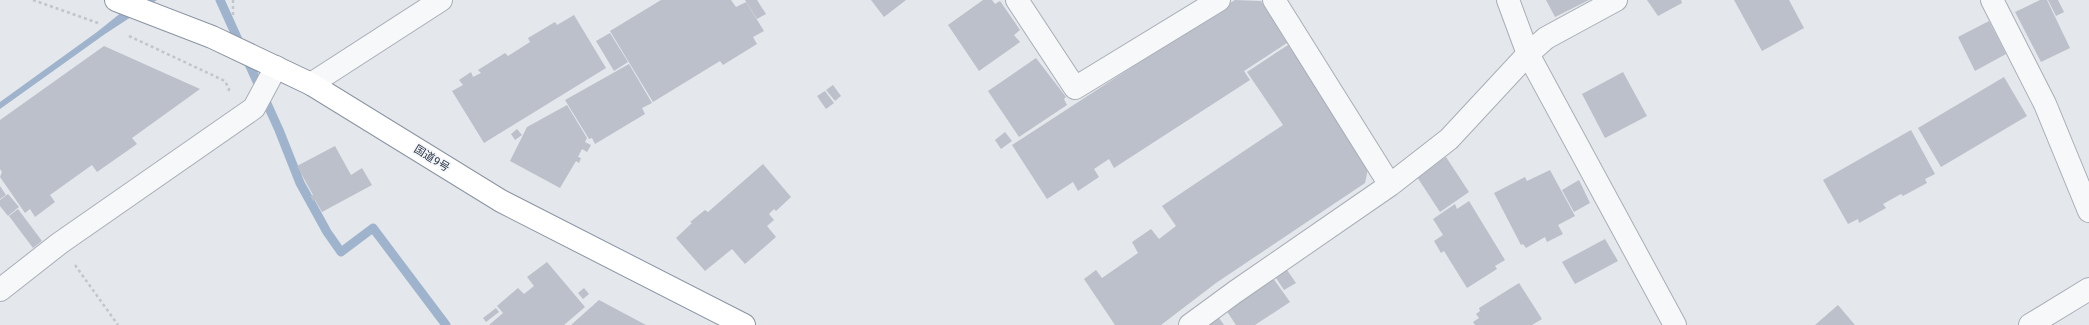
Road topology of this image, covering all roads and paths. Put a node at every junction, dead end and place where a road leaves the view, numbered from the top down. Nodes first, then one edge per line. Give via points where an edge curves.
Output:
1 (33, 0) edge
2 (116, 0) edge
3 (441, 0) edge
4 (1017, 0) edge
5 (1219, 0) edge
6 (1274, 0) edge
7 (1508, 0) edge
8 (1616, 0) edge
9 (1992, 0) edge
10 (98, 23) dead end
11 (124, 34) dead end
12 (1528, 54) junction
13 (276, 67) junction
14 (311, 84) junction
15 (226, 98) dead end
16 (1390, 185) junction
17 (2089, 211) edge
18 (60, 243) junction
19 (2089, 289) edge
20 (0, 290) edge
21 (118, 325) edge
22 (744, 325) edge
23 (1190, 325) edge
24 (1675, 325) edge
25 (2030, 325) edge

1 - 10 path
2 - 13 highway, 国道9号 via 212,38
3 - 14 street
4 - 5 street via 1075,88
6 - 16 street
7 - 12 street
8 - 12 street via 1546,38
9 - 17 street via 2045,104
11 - 15 path via 226,81 229,89
12 - 16 street via 1449,139
12 - 24 street
13 - 14 highway, 国道9号
13 - 18 street via 254,108
14 - 22 highway, 国道9号 via 501,200
16 - 23 street
18 - 20 street
18 - 21 path
19 - 25 street

